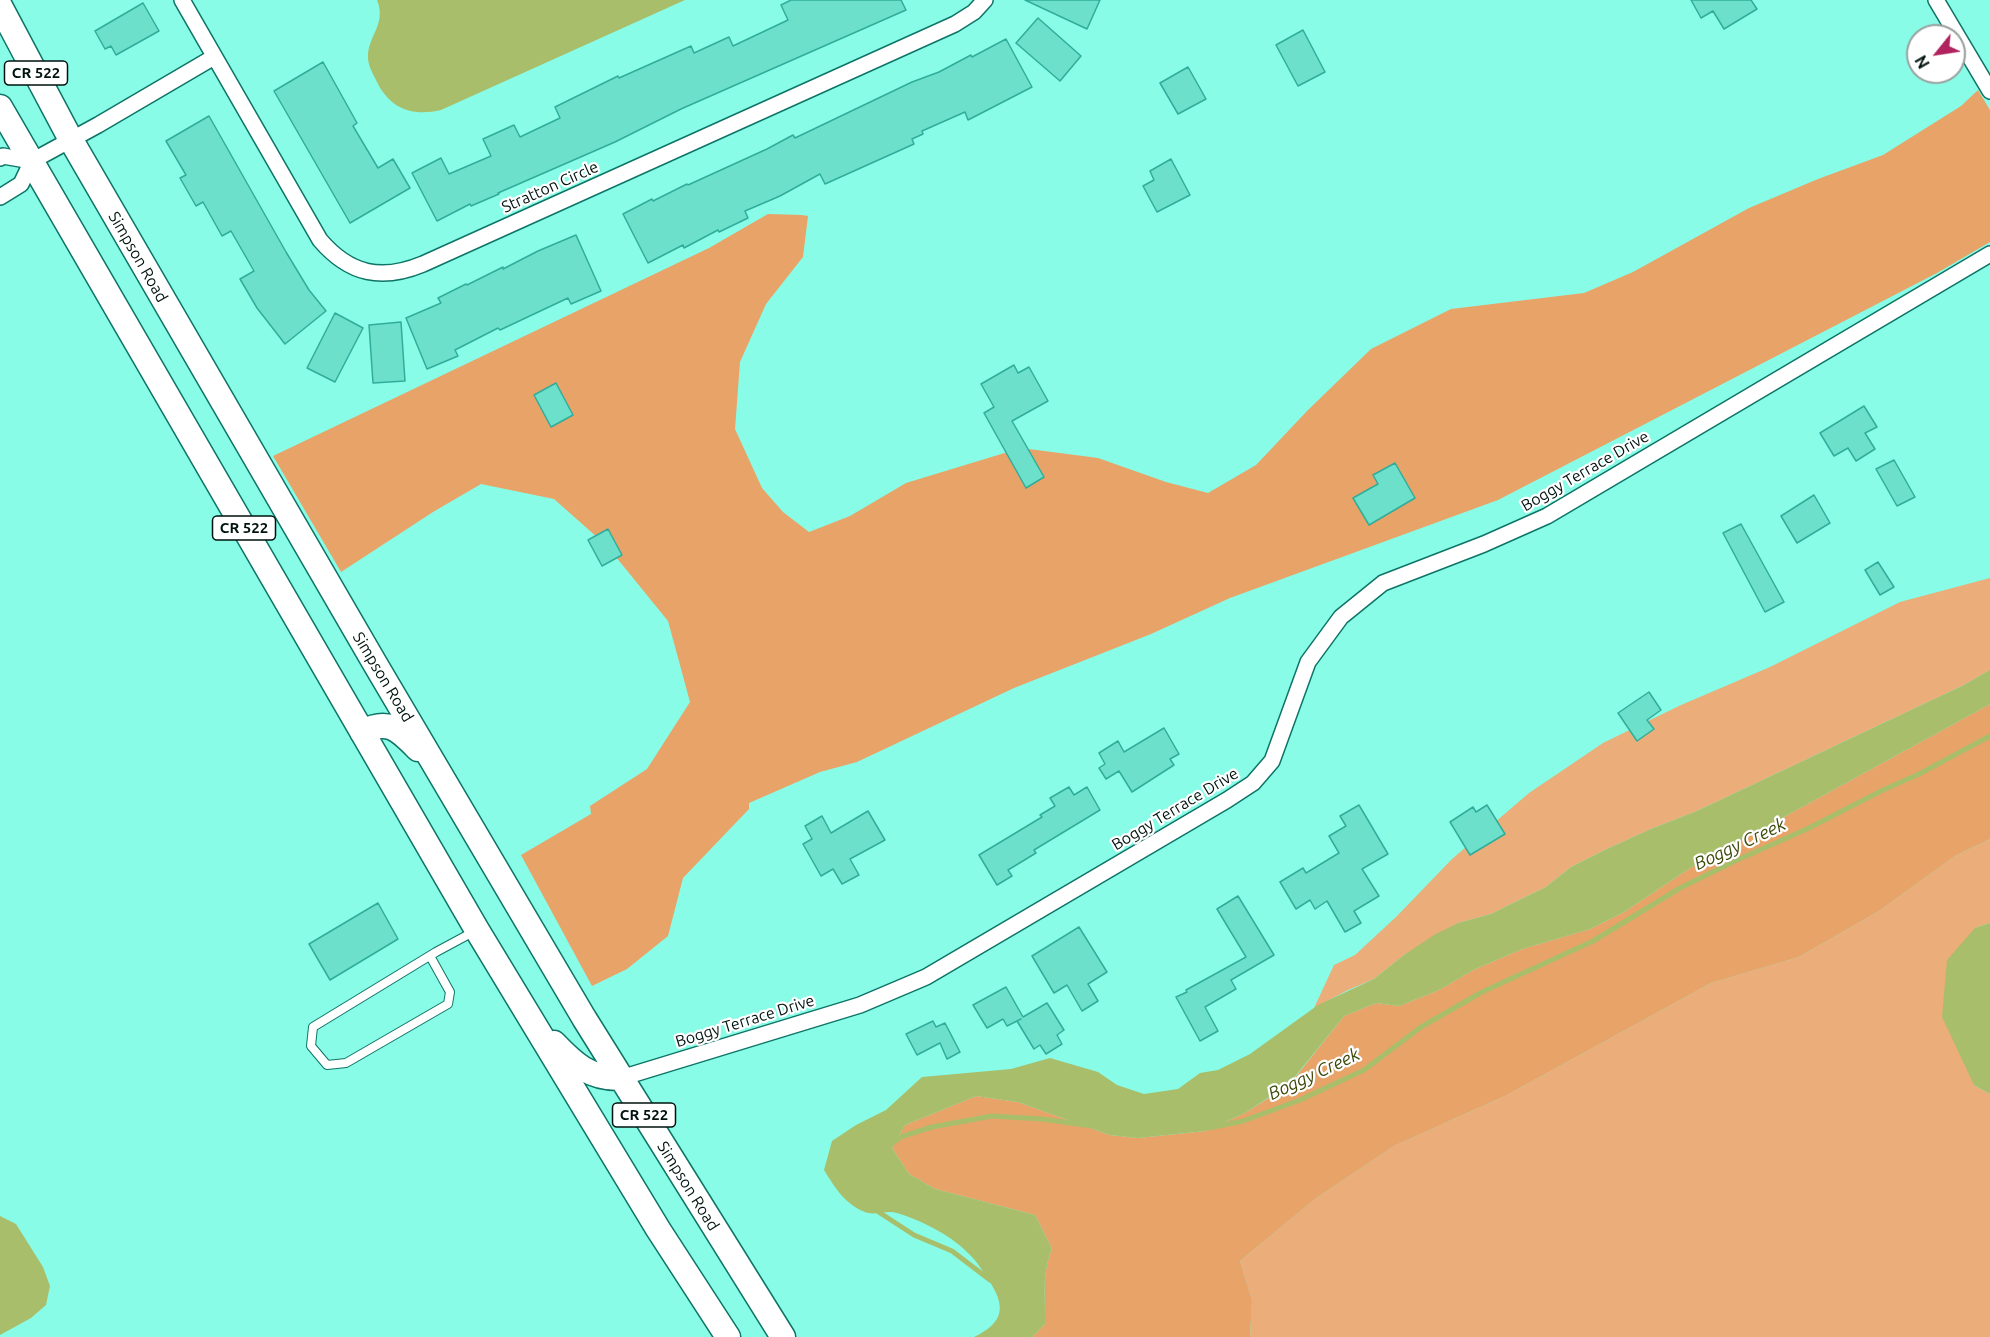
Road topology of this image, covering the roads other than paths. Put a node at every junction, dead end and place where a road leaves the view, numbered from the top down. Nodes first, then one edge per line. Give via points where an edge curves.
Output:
1 (182, 0) edge
2 (985, 0) edge
3 (1936, 0) edge
4 (0, 6) edge
5 (214, 57) junction
6 (1990, 91) edge
7 (0, 107) edge
8 (63, 145) junction
9 (0, 158) edge
10 (32, 161) junction
11 (0, 197) edge
12 (1990, 254) edge
13 (362, 732) junction
14 (435, 766) junction
15 (477, 930) junction
16 (430, 956) junction
17 (523, 1008) junction
18 (621, 1078) junction
19 (728, 1337) edge
20 (783, 1337) edge

1 - 5 street, Stratton Circle
2 - 5 street, Stratton Circle via 955,24 408,271 383,274 351,267 320,240
3 - 6 street
4 - 8 main road, Simpson Road / CR 522
5 - 8 street
7 - 10 main road, CR 522
8 - 10 street
8 - 14 main road, Simpson Road / CR 522
9 - 10 street
10 - 11 street via 21,184
10 - 13 main road, CR 522
12 - 18 street, Boggy Terrace Drive via 1547,516 1383,583 1341,617 1308,662 1272,761 1253,783 1227,800 926,977 860,1005
13 - 14 main road via 384,725 395,729
13 - 15 main road, CR 522
14 - 18 main road, Simpson Road / CR 522
15 - 16 lane
15 - 17 main road, CR 522
16 - 16 lane via 313,1028 311,1046 327,1065 346,1063 448,1004 450,992
17 - 18 main road via 571,1060 597,1076
17 - 19 main road, CR 522
18 - 20 main road, Simpson Road / CR 522

